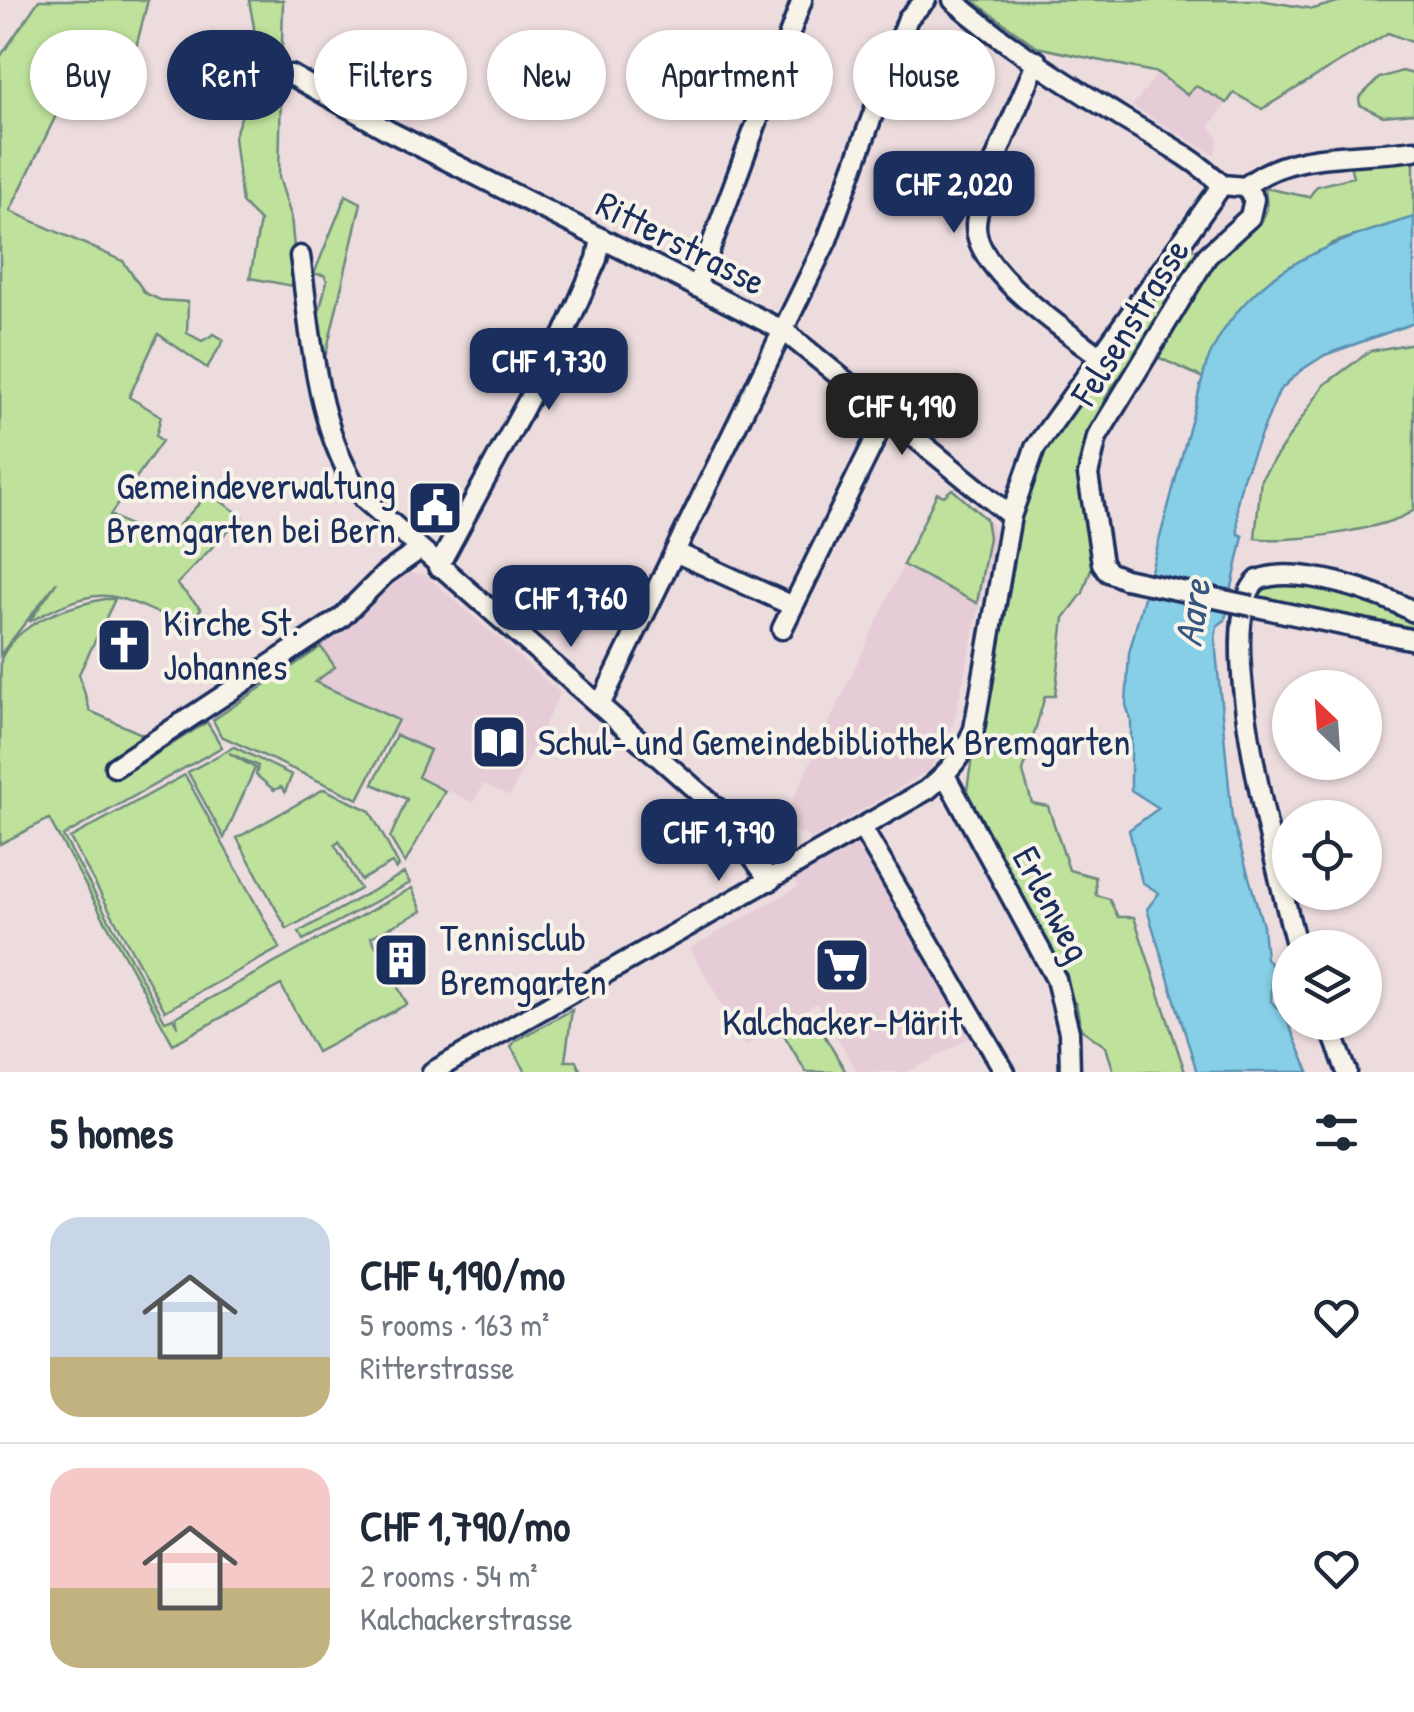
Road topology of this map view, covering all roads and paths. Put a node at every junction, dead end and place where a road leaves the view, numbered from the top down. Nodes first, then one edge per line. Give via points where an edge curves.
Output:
1 (802, 0) edge
2 (926, 0) edge
3 (954, 0) edge
4 (1037, 61) junction
5 (294, 76) edge
6 (1414, 150) edge
7 (1222, 185) junction
8 (1245, 187) junction
9 (601, 238) junction
10 (300, 256) dead end
11 (696, 287) junction
12 (784, 331) junction
13 (1100, 357) junction
14 (888, 416) junction
15 (1010, 516) junction
16 (419, 550) junction
17 (675, 552) junction
18 (438, 567) junction
19 (793, 606) junction
20 (1414, 612) edge
21 (782, 629) dead end
22 (1414, 640) edge
23 (600, 705) junction
24 (115, 767) dead end
25 (945, 775) junction
26 (862, 828) junction
27 (770, 881) junction
28 (1293, 930) edge
29 (1335, 1040) edge
30 (432, 1072) edge
31 (1005, 1072) edge
32 (1070, 1072) edge
33 (1348, 1072) edge

1 - 11 street
2 - 12 street via 908,18 827,240
3 - 4 street
4 - 7 street via 1190,156
4 - 13 street via 983,197 978,234 1002,277
5 - 9 street, Ritterstrasse
6 - 8 street via 1305,160
7 - 8 street
7 - 13 street
8 - 22 street, Felsenstrasse, bridge via 1254,199 1250,217 1207,256 1092,448 1088,475 1102,563 1125,579
9 - 11 street, Ritterstrasse
9 - 18 street via 564,334
10 - 16 street via 336,451 364,500
11 - 12 street, Ritterstrasse
12 - 14 street, Ritterstrasse
12 - 17 street
13 - 15 street via 1044,430
14 - 15 street, Ritterstrasse
14 - 19 street
15 - 25 street via 979,708 968,744
16 - 18 street
16 - 24 street via 340,618
17 - 19 street
17 - 23 street
18 - 23 street
19 - 21 street
20 - 28 street via 1368,591 1286,576 1258,580 1242,600 1246,708 1258,789
23 - 27 street via 720,810
25 - 26 street
25 - 32 street, Erlenweg via 1056,979
26 - 27 street
26 - 31 street
27 - 30 street
29 - 33 street

